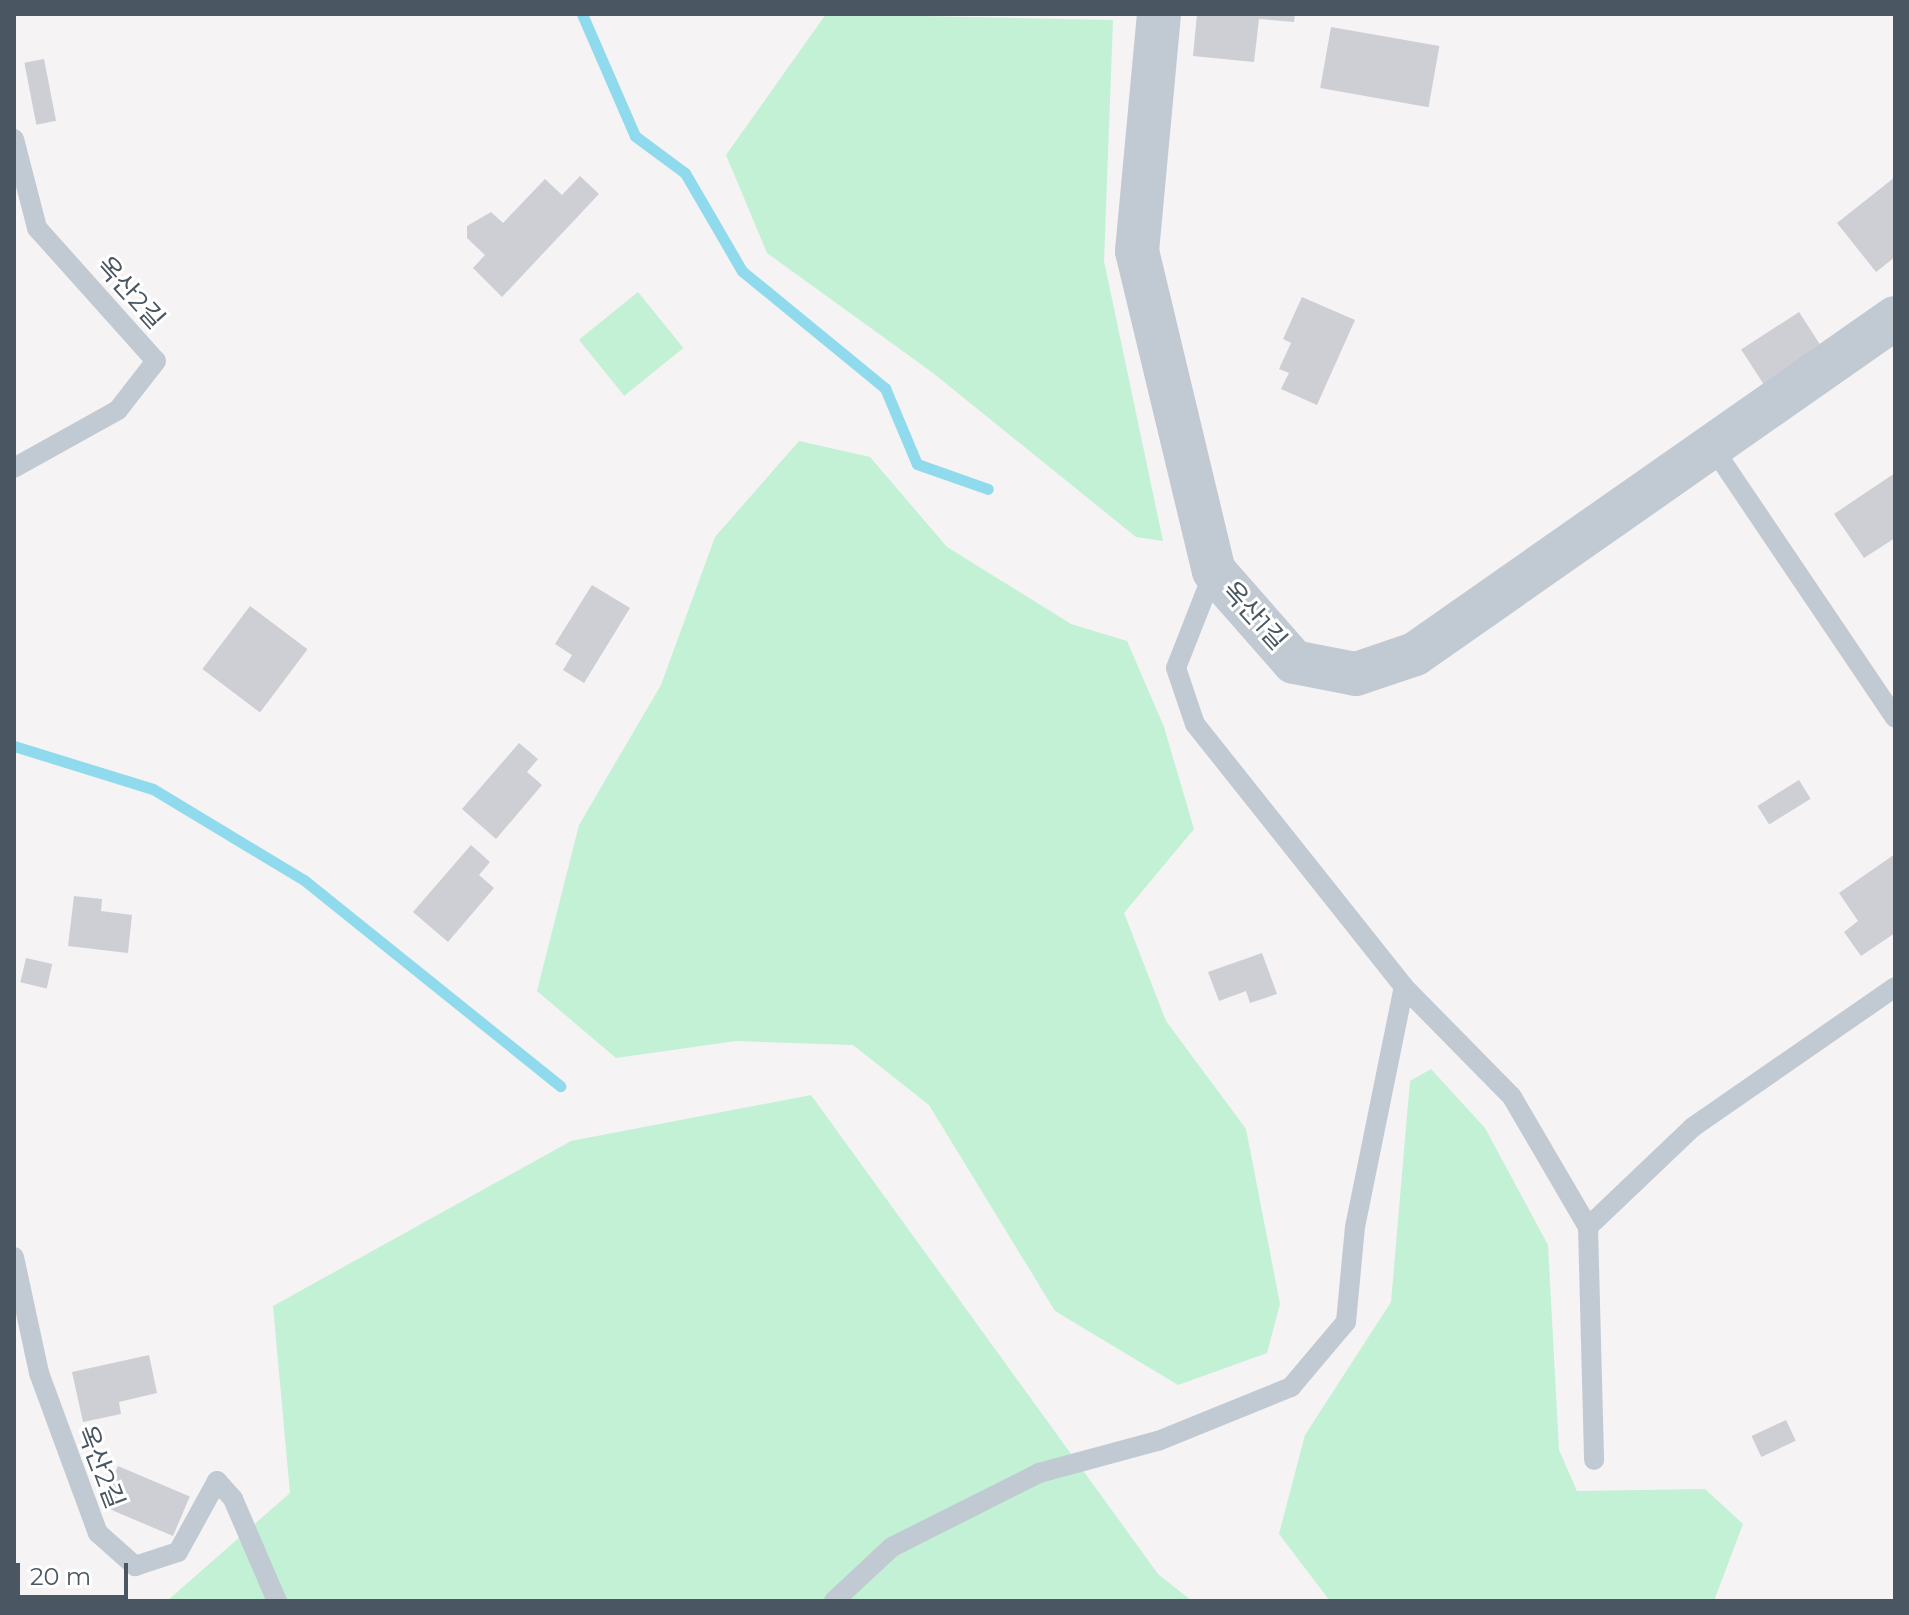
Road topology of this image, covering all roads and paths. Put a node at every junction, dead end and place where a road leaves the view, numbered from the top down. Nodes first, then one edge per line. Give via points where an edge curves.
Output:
1 (1159, 14) edge
2 (14, 139) edge
3 (1895, 318) edge
4 (1711, 445) junction
5 (14, 468) edge
6 (1214, 571) junction
7 (1895, 718) edge
8 (1404, 987) junction
9 (1895, 987) edge
10 (1588, 1227) junction
11 (14, 1257) edge
12 (1594, 1460) dead end
13 (277, 1601) edge
14 (834, 1601) edge

1 - 6 street, 옥산1길 via 1137,251
2 - 5 lane, 옥산2길 via 37,228 156,361 118,410
3 - 4 street, 옥산1길
4 - 6 street, 옥산1길 via 1415,654 1356,674 1294,662
4 - 7 lane
6 - 8 lane via 1176,668 1195,724
8 - 10 lane via 1512,1097
8 - 14 lane via 1355,1227 1346,1322 1291,1387 1158,1441 1039,1473 892,1547
9 - 10 lane via 1693,1127
10 - 12 lane
11 - 13 lane, 옥산2길 via 39,1373 98,1533 135,1566 178,1552 217,1481 233,1499

